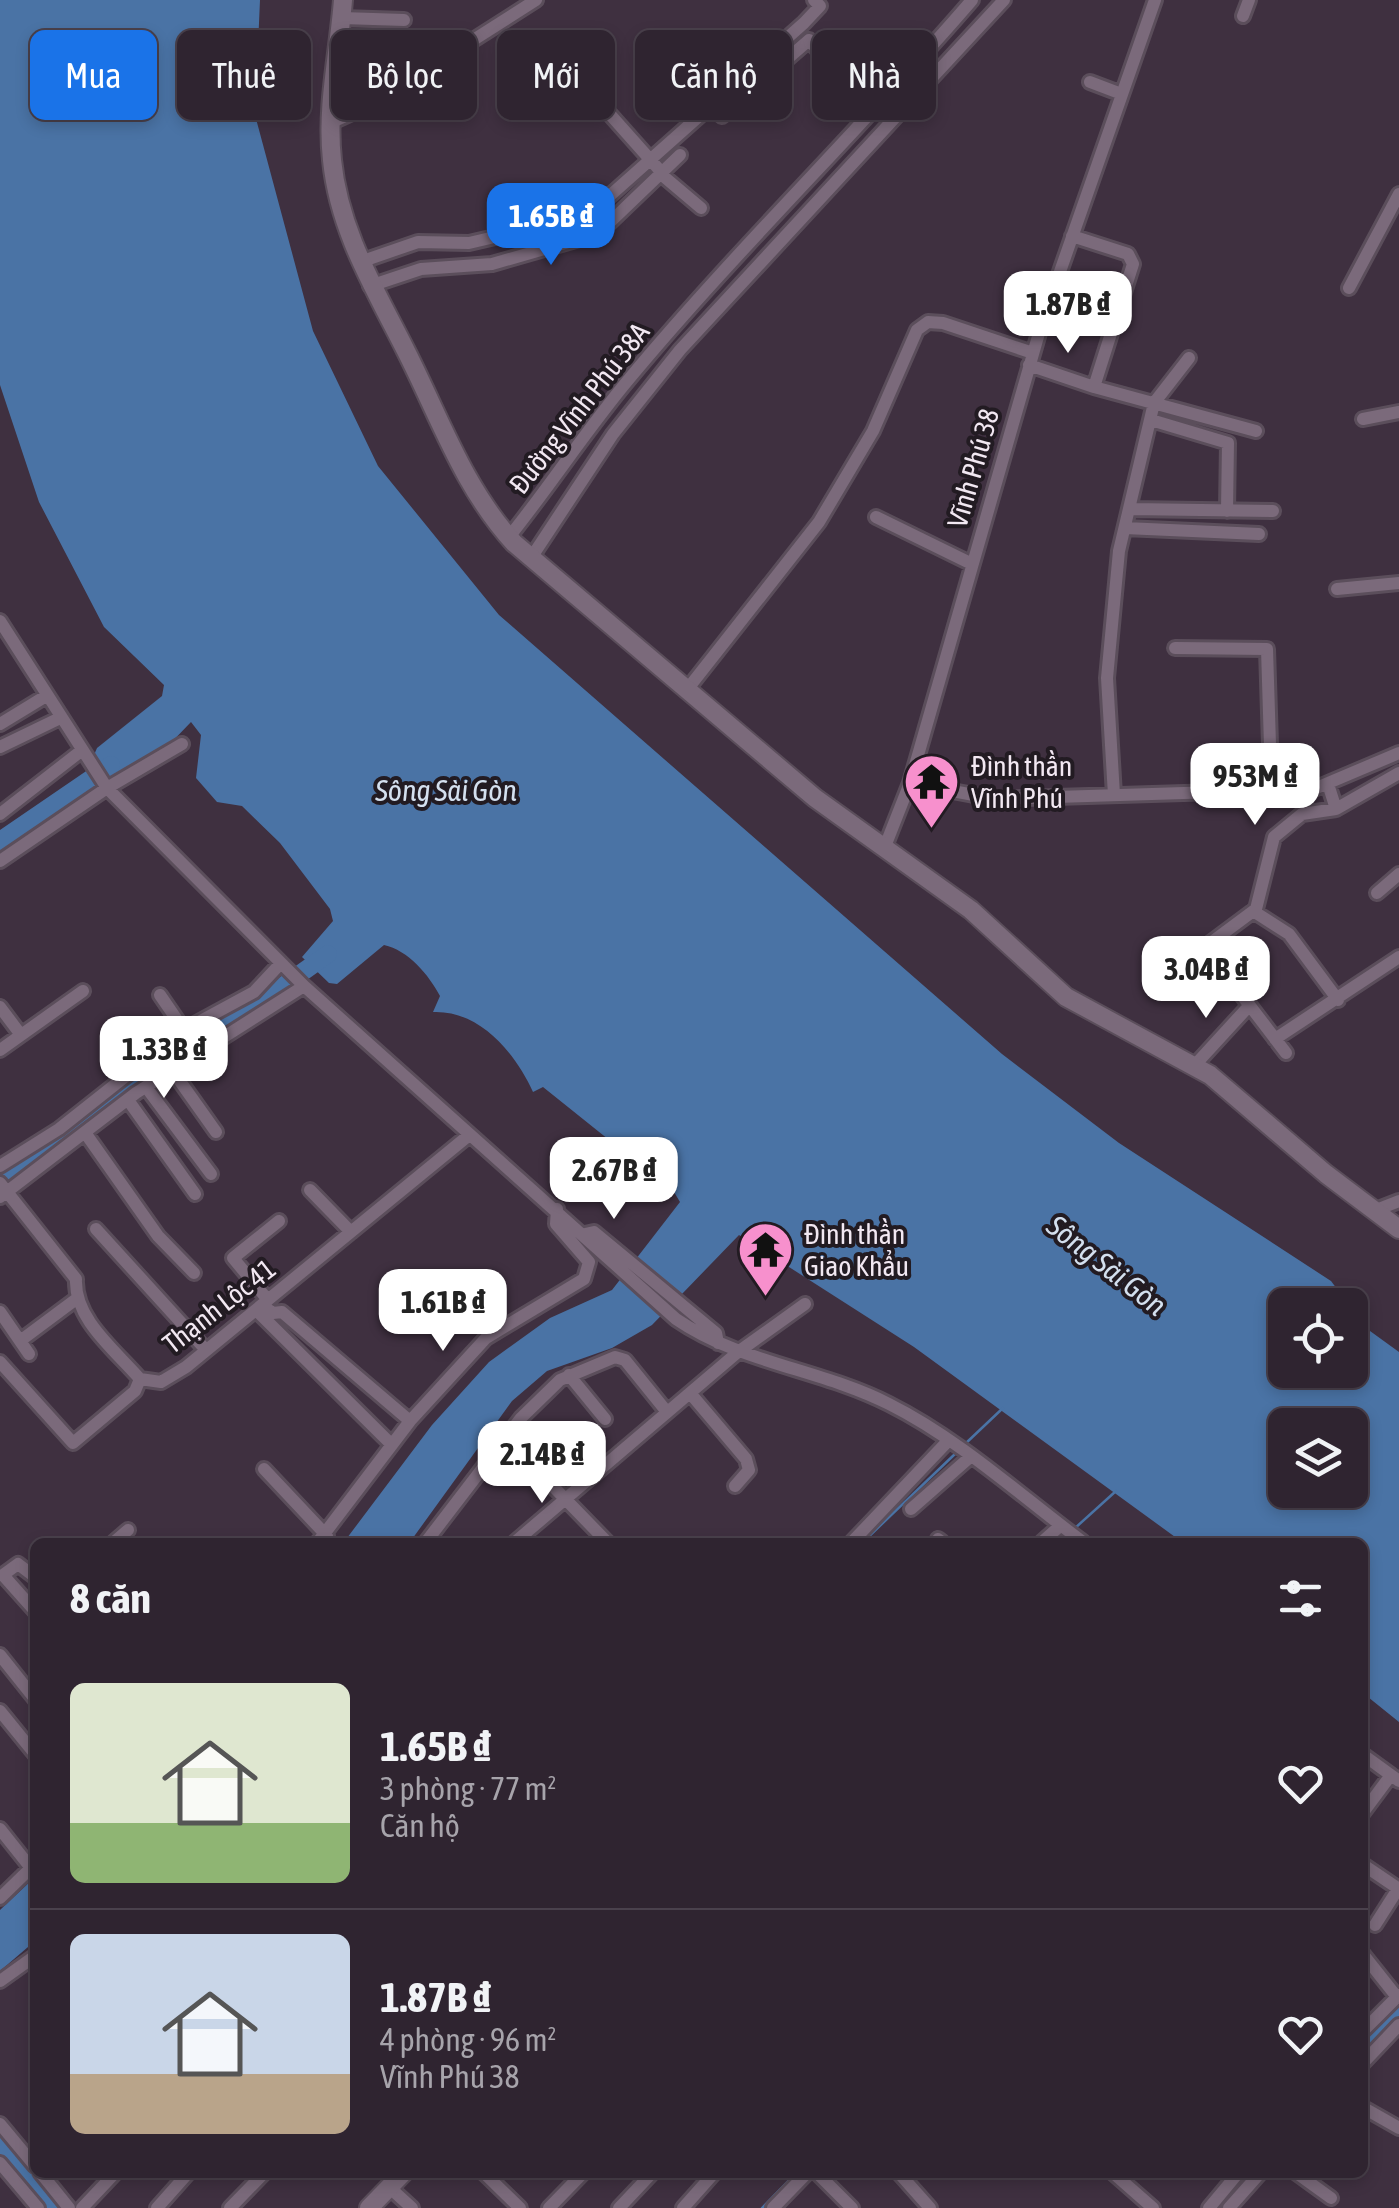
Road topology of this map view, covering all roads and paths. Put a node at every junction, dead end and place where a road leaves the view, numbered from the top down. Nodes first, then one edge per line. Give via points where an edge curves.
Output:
1 (536, 0) edge
2 (1004, 0) edge
3 (1155, 0) edge
4 (1249, 0) edge
5 (820, 2) edge
6 (967, 2) edge
7 (342, 9) edge
8 (1243, 16) dead end
9 (404, 20) dead end
10 (936, 39) edge
11 (812, 43) edge
12 (792, 55) edge
13 (1090, 82) dead end
14 (1120, 94) junction
15 (615, 120) edge
16 (868, 120) edge
17 (332, 122) junction
18 (680, 155) dead end
19 (657, 168) junction
20 (1399, 194) edge
21 (701, 208) dead end
22 (1072, 236) junction
23 (360, 262) junction
24 (370, 286) junction
25 (1349, 288) dead end
26 (1189, 358) dead end
27 (1031, 359) junction
28 (1094, 387) junction
29 (1154, 403) junction
30 (1399, 412) edge
31 (1362, 419) dead end
32 (1151, 420) junction
33 (1256, 431) dead end
34 (1130, 509) junction
35 (1227, 510) junction
36 (1272, 512) dead end
37 (876, 518) dead end
38 (1125, 528) junction
39 (1259, 534) dead end
40 (509, 537) junction
41 (531, 558) junction
42 (972, 564) junction
43 (1399, 583) edge
44 (1337, 589) dead end
45 (0, 621) edge
46 (1175, 648) dead end
47 (686, 691) junction
48 (46, 696) junction
49 (60, 718) junction
50 (0, 724) edge
51 (182, 744) dead end
52 (0, 747) edge
53 (82, 753) junction
54 (1399, 753) edge
55 (1399, 772) edge
56 (910, 784) junction
57 (106, 788) junction
58 (1330, 788) junction
59 (1264, 792) junction
60 (1114, 796) junction
61 (1336, 807) junction
62 (0, 814) edge
63 (884, 849) junction
64 (0, 860) edge
65 (1399, 874) edge
66 (1376, 892) dead end
67 (1253, 912) junction
68 (1399, 957) edge
69 (283, 966) junction
70 (304, 986) junction
71 (84, 991) dead end
72 (160, 994) dead end
73 (1338, 1000) junction
74 (1249, 1006) junction
75 (0, 1007) edge
76 (184, 1030) junction
77 (21, 1034) junction
78 (1275, 1040) junction
79 (0, 1050) edge
80 (1286, 1054) dead end
81 (1195, 1065) junction
82 (172, 1070) junction
83 (146, 1086) junction
84 (128, 1100) junction
85 (216, 1132) dead end
86 (86, 1134) junction
87 (468, 1136) junction
88 (0, 1166) edge
89 (210, 1174) dead end
90 (310, 1190) dead end
91 (3, 1191) edge
92 (196, 1194) dead end
93 (1399, 1201) edge
94 (557, 1210) junction
95 (1380, 1213) junction
96 (279, 1221) dead end
97 (96, 1229) dead end
98 (1399, 1229) edge
99 (351, 1232) junction
100 (194, 1273) dead end
101 (75, 1300) junction
102 (805, 1304) dead end
103 (262, 1305) junction
104 (0, 1312) edge
105 (20, 1341) junction
106 (206, 1350) junction
107 (738, 1352) junction
108 (30, 1354) dead end
109 (0, 1362) edge
110 (569, 1375) junction
111 (140, 1379) junction
112 (690, 1393) junction
113 (666, 1412) junction
114 (604, 1419) dead end
115 (410, 1421) junction
116 (507, 1439) junction
117 (392, 1445) junction
118 (959, 1450) junction
119 (264, 1469) dead end
120 (735, 1486) dead end
121 (567, 1501) junction
122 (911, 1509) dead end
123 (128, 1530) dead end
124 (1075, 1536) edge
125 (119, 1538) edge
126 (321, 1538) edge
127 (323, 1538) edge
128 (429, 1538) edge
129 (520, 1538) edge
130 (602, 1538) edge
131 (857, 1538) edge
132 (30, 1573) edge
133 (30, 1605) edge
134 (0, 1655) edge
135 (30, 1693) edge
136 (0, 1711) edge
137 (30, 1748) edge
138 (1368, 1758) edge
139 (1395, 1778) edge
140 (1368, 1807) edge
141 (0, 1829) edge
142 (30, 1863) edge
143 (1368, 1868) edge
144 (30, 1869) edge
145 (1399, 1889) edge
146 (0, 1898) edge
147 (1375, 1925) dead end
148 (30, 1960) edge
149 (1368, 1960) edge
150 (0, 1981) edge
151 (1398, 1996) edge
152 (1399, 2025) edge
153 (1368, 2026) edge
154 (1368, 2058) edge
155 (1368, 2110) edge
156 (0, 2124) edge
157 (1399, 2128) edge
158 (30, 2160) edge
159 (0, 2163) edge
160 (45, 2178) edge
161 (110, 2178) edge
162 (184, 2178) edge
163 (259, 2178) edge
164 (398, 2178) edge
165 (489, 2178) edge
166 (578, 2178) edge
167 (648, 2178) edge
168 (710, 2178) edge
169 (806, 2178) edge
170 (819, 2178) edge
171 (903, 2178) edge
172 (1119, 2178) edge
173 (1234, 2178) edge
174 (1256, 2178) edge
175 (1304, 2178) edge
176 (389, 2187) junction
177 (1332, 2198) dead end
178 (622, 2205) edge
179 (776, 2207) edge
180 (38, 2208) edge
181 (69, 2208) edge
182 (82, 2208) edge
183 (157, 2208) edge
184 (230, 2208) edge
185 (369, 2208) edge
186 (412, 2208) edge
187 (520, 2208) edge
188 (549, 2208) edge
189 (682, 2208) edge
190 (852, 2208) edge
191 (930, 2208) edge
192 (1152, 2208) edge
193 (1208, 2208) edge
194 (1230, 2208) edge

1 - 17 street via 408,83
2 - 41 street via 680,350 613,434
3 - 14 street, Vĩnh Phú 38
4 - 8 street
5 - 19 street
6 - 10 street, Đường Vĩnh Phú 38A
7 - 9 street
7 - 17 street
11 - 12 street
13 - 14 street
14 - 22 street, Vĩnh Phú 38
15 - 19 street
16 - 40 street, Đường Vĩnh Phú 38A via 638,368
17 - 23 street via 335,183
18 - 19 street
19 - 21 street
19 - 23 street via 576,218 469,243 418,242
19 - 24 street via 605,227 586,236 492,264 421,269
20 - 25 street
22 - 27 street, Vĩnh Phú 38
22 - 28 street via 1128,254 1133,264
23 - 24 street
24 - 40 street via 459,465
26 - 29 street
27 - 28 street
27 - 42 street, Vĩnh Phú 38
27 - 47 street via 943,322 917,330 873,431 819,522
28 - 29 street
29 - 32 street
29 - 33 street
30 - 31 street
32 - 34 street
32 - 35 street via 1228,443
34 - 35 street
34 - 38 street
35 - 36 street
37 - 42 street
38 - 39 street
38 - 60 street via 1106,678
40 - 41 street
41 - 47 street
42 - 56 street, Vĩnh Phú 38
43 - 44 street
45 - 48 street
46 - 59 street via 1267,649 1270,745
47 - 63 street
48 - 49 street
48 - 50 street
49 - 52 street
49 - 53 street
51 - 57 street
53 - 57 street
53 - 62 street
54 - 58 street
55 - 61 street
56 - 60 street via 994,799
56 - 63 street, Vĩnh Phú 38
57 - 64 street
57 - 69 street
58 - 59 street
58 - 61 street
59 - 60 street
61 - 67 street via 1302,814 1274,837
63 - 81 street via 972,910 1066,997
65 - 66 street
67 - 73 street via 1289,934
67 - 74 street via 1205,947
68 - 73 street
69 - 70 street
69 - 76 street via 254,992
70 - 82 street
70 - 87 street
71 - 77 street
72 - 76 street
73 - 78 street
74 - 78 street
74 - 81 street
75 - 77 street
76 - 88 street via 34,1148
77 - 79 street
78 - 80 street
81 - 95 street
82 - 83 street
82 - 85 street
83 - 84 street
83 - 89 street
84 - 86 street
84 - 92 street
86 - 91 street
86 - 100 street via 158,1236
87 - 94 street
87 - 99 street, Thạnh Lộc 41
90 - 99 street
91 - 101 street, Thạnh Lộc 41 via 76,1279
93 - 95 street
94 - 107 street via 585,1234 594,1232 680,1314
94 - 115 street via 556,1224 590,1262 584,1279 486,1338
95 - 98 street
96 - 103 street via 234,1258
97 - 106 street
99 - 103 street, Thạnh Lộc 41
101 - 105 street
101 - 111 street, Thạnh Lộc 41
102 - 107 street
103 - 106 street, Thạnh Lộc 41
103 - 115 street via 282,1312
103 - 117 street
104 - 105 street
105 - 108 street
106 - 111 street, Thạnh Lộc 41 via 161,1382
107 - 112 street
107 - 118 street via 888,1403
109 - 111 street via 73,1442 135,1391
110 - 113 street via 615,1357 625,1360
110 - 114 street
110 - 116 street
112 - 113 street
112 - 120 street via 746,1459 749,1470
113 - 121 street
115 - 117 street
116 - 121 street
116 - 128 street
117 - 127 street
118 - 122 street
118 - 124 street
118 - 131 street
119 - 126 street
121 - 129 street
121 - 130 street
123 - 125 street
132 - 133 street via 18,1564 3,1574
134 - 135 street
136 - 137 street
138 - 139 street
139 - 140 street
141 - 142 street
143 - 145 street
144 - 146 street
145 - 147 street
148 - 150 street
149 - 151 street
151 - 153 street
152 - 154 street
155 - 157 street
156 - 158 street
159 - 180 street
160 - 181 street
161 - 182 street
162 - 183 street
163 - 184 street
164 - 176 street
165 - 187 street
166 - 188 street
167 - 178 street
168 - 189 street
169 - 179 street
170 - 190 street
171 - 191 street
172 - 192 street
173 - 193 street
174 - 194 street
175 - 177 street
176 - 185 street
176 - 186 street

